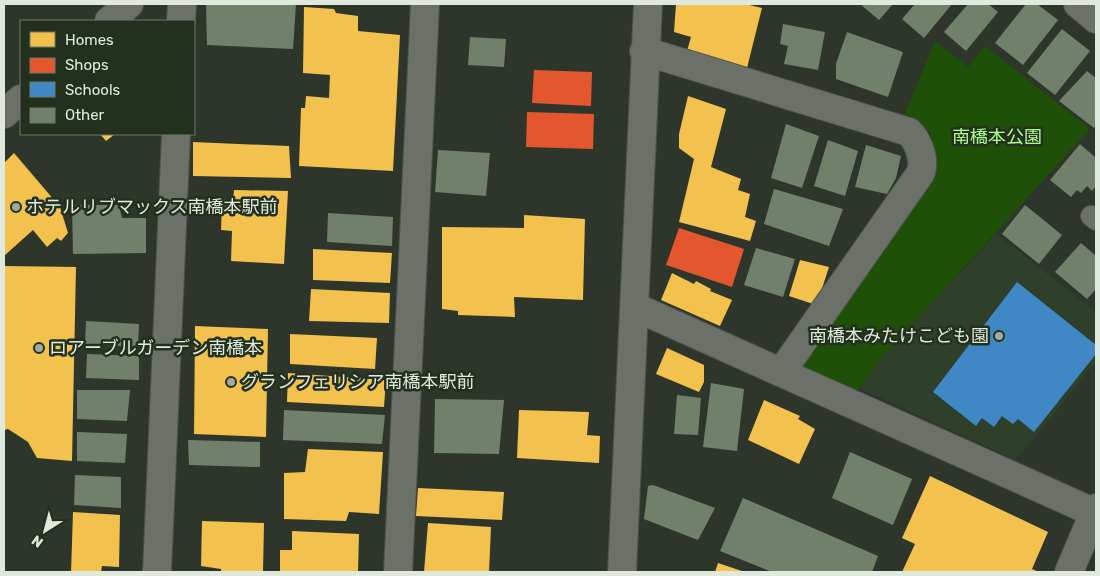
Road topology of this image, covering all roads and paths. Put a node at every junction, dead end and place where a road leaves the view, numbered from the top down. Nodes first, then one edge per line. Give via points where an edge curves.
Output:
1 (129, 4) edge
2 (182, 4) edge
3 (425, 4) edge
4 (648, 4) edge
5 (1078, 4) edge
6 (1096, 19) edge
7 (110, 20) edge
8 (181, 20) edge
9 (644, 51) junction
10 (20, 99) edge
11 (4, 114) edge
12 (176, 135) edge
13 (635, 307) junction
14 (782, 371) junction
15 (1095, 510) edge
16 (157, 572) edge
17 (398, 572) edge
18 (622, 572) edge
19 (1069, 572) edge

1 - 7 street
2 - 8 street
3 - 17 street
4 - 9 street
5 - 6 street
9 - 13 street
9 - 14 street via 909,132 918,145 923,167 920,174
10 - 11 street
12 - 16 street
13 - 14 street
13 - 18 street
14 - 15 street
15 - 19 street

